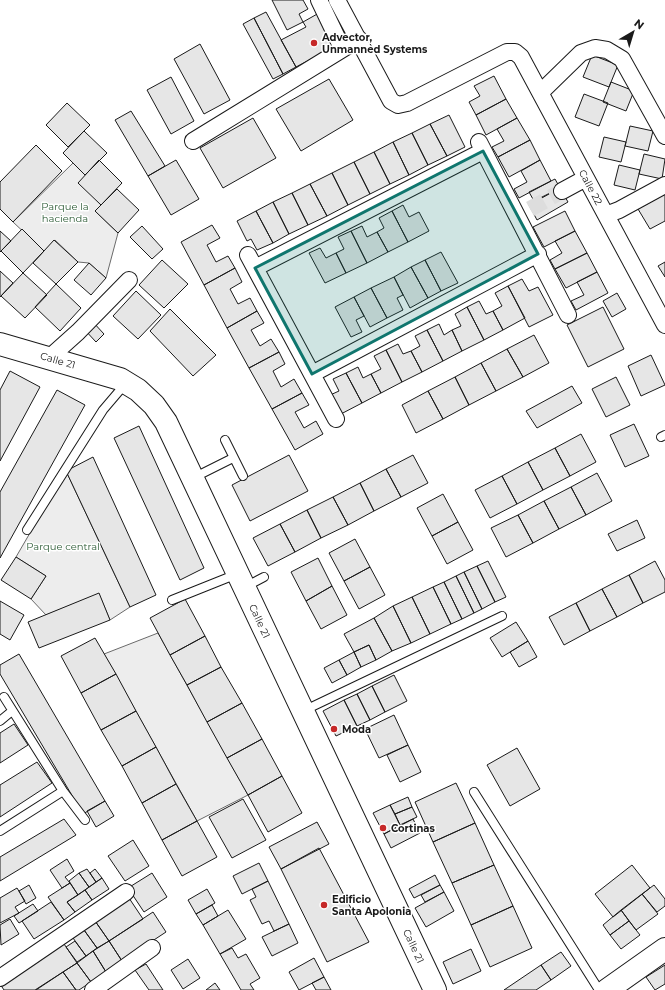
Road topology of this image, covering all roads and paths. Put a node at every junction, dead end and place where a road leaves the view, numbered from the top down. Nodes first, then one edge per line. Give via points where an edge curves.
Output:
1 (319, 0) edge
2 (337, 0) edge
3 (359, 39) junction
4 (342, 48) junction
5 (541, 92) junction
6 (665, 136) edge
7 (193, 141) dead end
8 (586, 178) junction
9 (665, 184) edge
10 (562, 191) tunnel mouth
11 (606, 215) junction
12 (538, 254) junction
13 (129, 280) dead end
14 (568, 315) dead end
15 (665, 325) edge
16 (0, 344) edge
17 (49, 358) junction
18 (312, 374) junction
19 (126, 383) junction
20 (336, 419) dead end
21 (225, 440) dead end
22 (234, 458) junction
23 (243, 476) dead end
24 (192, 478) junction
25 (28, 530) dead end
26 (264, 576) dead end
27 (241, 580) junction
28 (172, 600) dead end
29 (502, 616) dead end
30 (4, 697) dead end
31 (12, 711) junction
32 (303, 711) junction
33 (0, 721) edge
34 (63, 792) junction
35 (474, 792) dead end
36 (85, 820) dead end
37 (0, 831) edge
38 (126, 892) dead end
39 (152, 948) dead end
40 (665, 949) edge
41 (0, 978) edge
42 (93, 990) edge
43 (435, 990) edge
44 (599, 990) edge
45 (607, 990) edge

1 - 4 street
2 - 3 street
3 - 4 street
3 - 5 street, Calle 22 via 391,101 398,106 506,52 515,52 522,57
4 - 7 street
5 - 6 street via 581,53 595,48 607,50 622,59
5 - 8 street, Calle 22
8 - 10 street
8 - 11 street, Calle 22
9 - 11 street
11 - 15 street, Calle 22
12 - 14 street
12 - 18 street
12 - 18 street via 524,212 481,146 251,262
13 - 17 street
16 - 17 street, Calle 21
17 - 19 street, Calle 21
18 - 20 street
19 - 24 street, Calle 21 via 154,405 166,422
19 - 25 lane via 103,410
21 - 22 lane
22 - 23 lane
22 - 24 lane
24 - 27 street, Calle 21
26 - 27 lane
27 - 28 lane
27 - 32 street, Calle 21
29 - 32 lane
30 - 31 lane
31 - 33 lane
31 - 34 lane
32 - 43 street, Calle 21
34 - 36 lane
34 - 37 lane
35 - 44 lane
38 - 41 street
39 - 42 street
40 - 45 street

